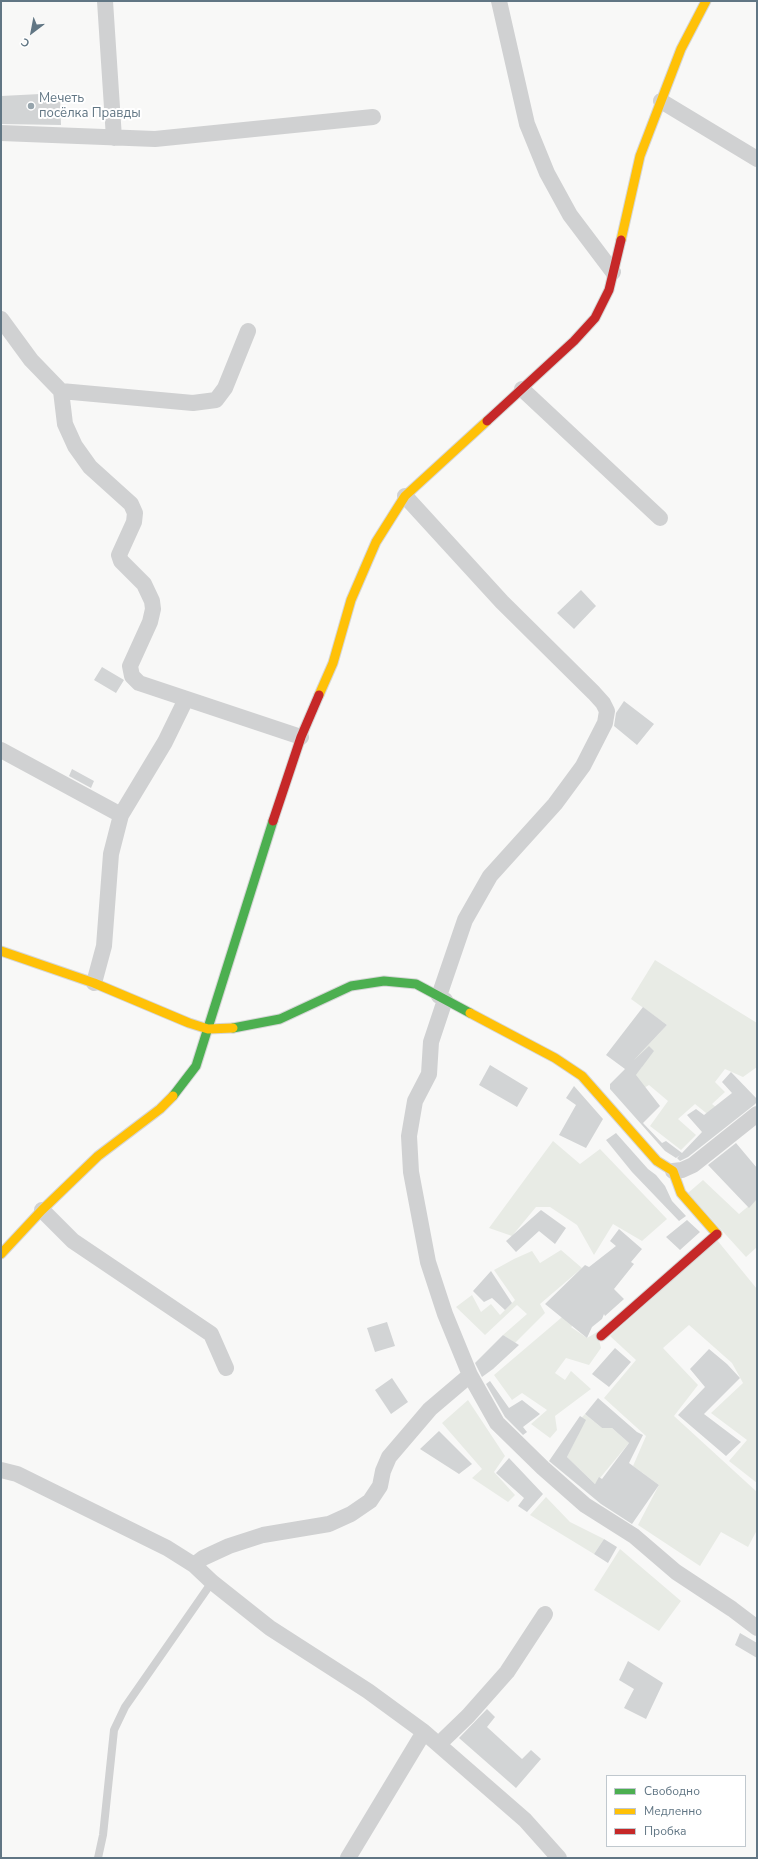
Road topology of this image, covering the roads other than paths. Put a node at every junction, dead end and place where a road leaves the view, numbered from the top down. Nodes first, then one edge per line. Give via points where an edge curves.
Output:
1 (105, 1) edge
2 (499, 1) edge
3 (706, 1) edge
4 (661, 101) junction
5 (373, 117) dead end
6 (1, 134) edge
7 (114, 138) junction
8 (757, 159) edge
9 (613, 272) junction
10 (1, 319) edge
11 (248, 331) dead end
12 (522, 389) junction
13 (61, 391) junction
14 (405, 496) junction
15 (660, 518) dead end
16 (186, 699) junction
17 (301, 737) junction
18 (1, 750) edge
19 (121, 815) junction
20 (1, 951) edge
21 (94, 983) junction
22 (442, 998) junction
23 (208, 1029) junction
24 (757, 1114) edge
25 (673, 1171) junction
26 (42, 1210) junction
27 (1, 1254) edge
28 (601, 1336) dead end
29 (226, 1368) dead end
30 (470, 1375) junction
31 (1, 1470) edge
32 (194, 1565) junction
33 (212, 1582) junction
34 (545, 1614) dead end
35 (757, 1628) edge
36 (424, 1732) junction
37 (439, 1744) junction
38 (98, 1858) edge
39 (348, 1858) edge
40 (559, 1858) edge

1 - 7 street
2 - 9 street via 527,124 547,173 570,215
3 - 4 street via 680,49
4 - 8 street
4 - 9 street via 640,156
5 - 7 street via 155,138
6 - 7 street
9 - 12 street via 609,290 595,318
10 - 13 street via 31,360
11 - 13 street via 225,388 216,400 194,403
12 - 14 street
12 - 15 street
13 - 16 street via 65,424 75,446 90,467 131,504 135,513 134,522 119,555 122,562 144,584 153,609 150,622 130,666 132,676 139,683
14 - 17 street via 373,549 351,600 333,663
14 - 22 street via 502,602 594,693 607,711 605,723 583,766 555,804 490,876 465,920
16 - 17 street
16 - 19 street via 165,742
17 - 23 street via 256,870
18 - 19 street
19 - 21 street via 112,854 104,946
20 - 21 street
21 - 23 street
22 - 23 street via 416,984 384,981 351,986 280,1019 234,1028
22 - 25 street via 555,1058 582,1076 657,1161
22 - 30 street via 431,1042 429,1074 416,1101 409,1136 411,1172 428,1262 445,1314
23 - 26 street via 196,1066 179,1090 160,1109 98,1156
24 - 25 street via 693,1165
25 - 28 street via 681,1193 718,1233
26 - 27 street
26 - 29 street via 73,1242 211,1334
30 - 32 street via 430,1409 389,1457 380,1486 370,1501 357,1510 329,1524 263,1535 229,1546
30 - 35 street via 498,1423 549,1474 585,1505 634,1536 676,1572
31 - 32 street via 17,1474 160,1544
32 - 33 street
33 - 36 street via 270,1628 368,1691
33 - 38 lane via 125,1706 114,1730 103,1835
34 - 37 street via 507,1672
36 - 37 street
36 - 39 street
37 - 40 street via 525,1820

